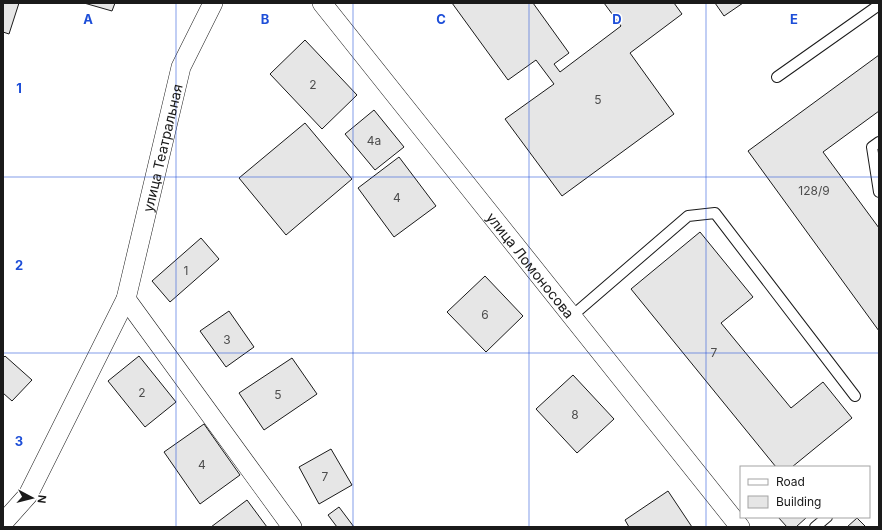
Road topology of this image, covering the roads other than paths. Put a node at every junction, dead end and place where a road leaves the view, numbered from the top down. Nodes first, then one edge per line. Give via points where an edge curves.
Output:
1 (213, 3) edge
2 (322, 3) edge
3 (879, 5) edge
4 (777, 77) dead end
5 (879, 142) edge
6 (879, 192) edge
7 (126, 299) junction
8 (572, 316) junction
9 (855, 396) dead end
10 (826, 518) edge
11 (3, 523) edge
12 (292, 527) edge
13 (740, 527) edge
14 (815, 527) edge

1 - 7 street, улица Театральная via 181,67
2 - 8 street, улица Ломоносова
3 - 4 lane
5 - 6 lane via 872,147
7 - 11 street, улица Театральная via 28,495
7 - 12 street
8 - 9 lane via 688,216 715,213
8 - 13 street, улица Ломоносова
10 - 14 lane

